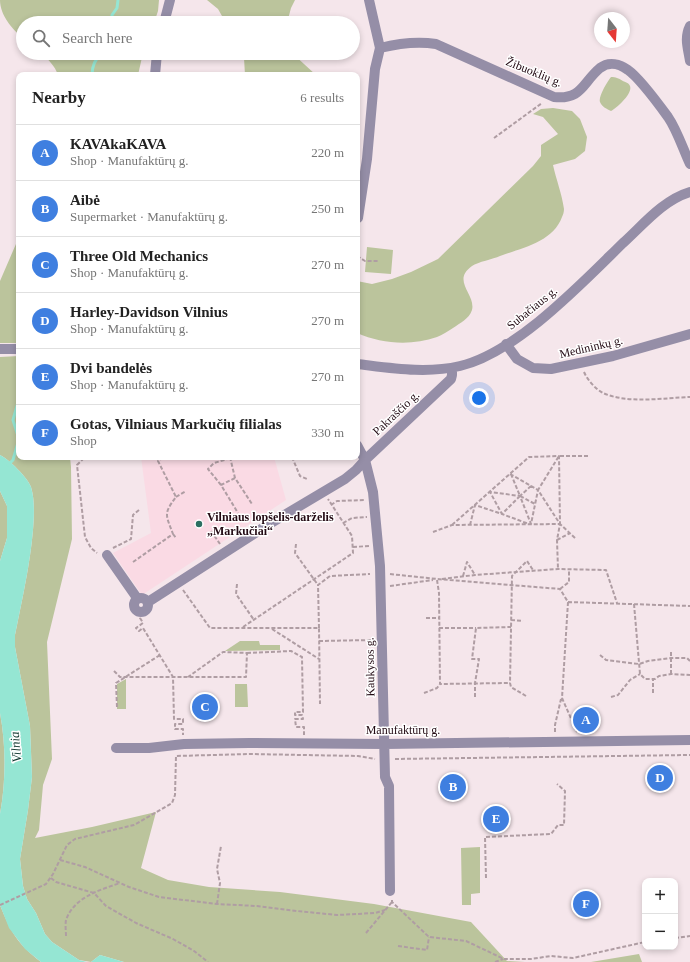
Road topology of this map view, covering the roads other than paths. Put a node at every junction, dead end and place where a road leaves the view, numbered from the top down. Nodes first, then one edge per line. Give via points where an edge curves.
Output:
1 (170, 0) edge
2 (369, 0) edge
3 (166, 16) edge
4 (690, 26) edge
5 (380, 48) junction
6 (156, 60) edge
7 (690, 61) edge
8 (155, 72) edge
9 (690, 164) edge
10 (690, 192) edge
11 (360, 205) edge
12 (690, 334) edge
13 (506, 344) junction
14 (16, 348) edge
15 (0, 349) edge
16 (360, 364) edge
17 (452, 368) junction
18 (360, 451) edge
19 (365, 460) junction
20 (106, 556) road end
21 (137, 598) junction
22 (148, 602) junction
23 (690, 740) edge
24 (385, 744) junction
25 (116, 748) dead end
26 (390, 891) road end

1 - 3 street
2 - 5 street
4 - 7 street via 686,42
5 - 9 street, Žibuoklių g. via 422,42 436,44 554,97 565,98 577,94 601,68 609,63 616,64 628,70 668,118
5 - 11 street via 375,69
6 - 8 street
10 - 13 street, Subačiaus g. via 672,200 654,214 559,304
12 - 13 street, Medininkų g. via 552,369 533,368 518,359
13 - 17 street, Subačiaus g. via 476,361
14 - 15 street
16 - 17 street, Subačiaus g. via 419,371
17 - 19 street, Pakraščio g. via 451,379
18 - 19 street, Kaukysos g.
19 - 22 street, Pakraščio g. via 345,479
19 - 24 street, Kaukysos g. via 374,500 381,587
20 - 21 street
21 - 22 street via 142,597
21 - 22 street via 134,608 141,612 146,610
23 - 24 street, Manufaktūrų g.
24 - 25 street, Manufaktūrų g. via 184,744
24 - 26 street, Kaukysos g. via 385,777 389,786

